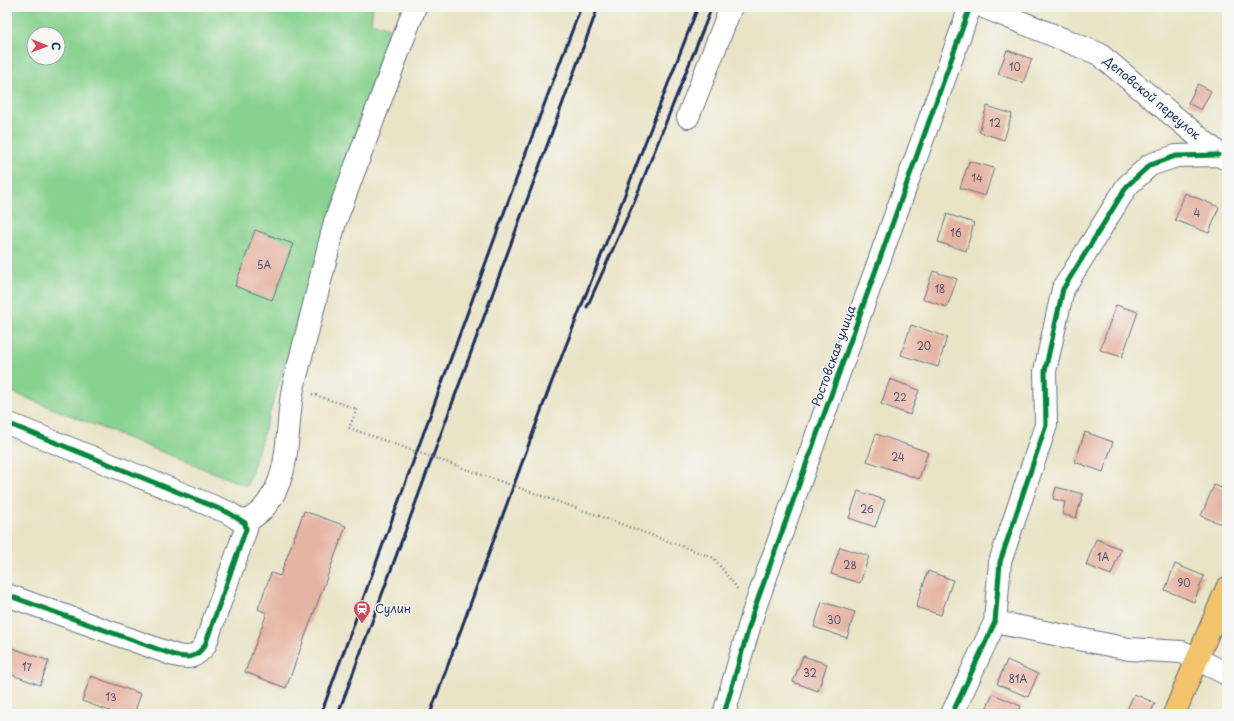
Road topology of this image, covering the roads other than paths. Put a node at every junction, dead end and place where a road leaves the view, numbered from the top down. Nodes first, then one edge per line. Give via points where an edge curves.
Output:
1 (415, 7) edge
2 (731, 7) edge
3 (970, 7) edge
4 (984, 7) edge
5 (688, 117) dead end
6 (1223, 157) edge
7 (7, 422) edge
8 (245, 523) junction
9 (1227, 588) edge
10 (7, 595) edge
11 (995, 622) junction
12 (1198, 658) junction
13 (1227, 674) edge
14 (724, 714) edge
15 (952, 714) edge
16 (1174, 714) edge

1 - 8 street via 335,222 293,388 284,468 277,490 261,512
2 - 5 street
3 - 14 street, Ростовская улица via 754,610
4 - 6 street, Деповской переулок via 1099,54
6 - 11 street via 1176,156 1150,165 1127,186 1063,289 1045,371 1046,425 1000,562
7 - 8 street via 227,512
8 - 10 street via 244,538 204,645 198,654 192,657 174,655
9 - 12 main road
11 - 12 street via 1129,649 1182,652
11 - 15 street
12 - 13 street
12 - 16 main road

